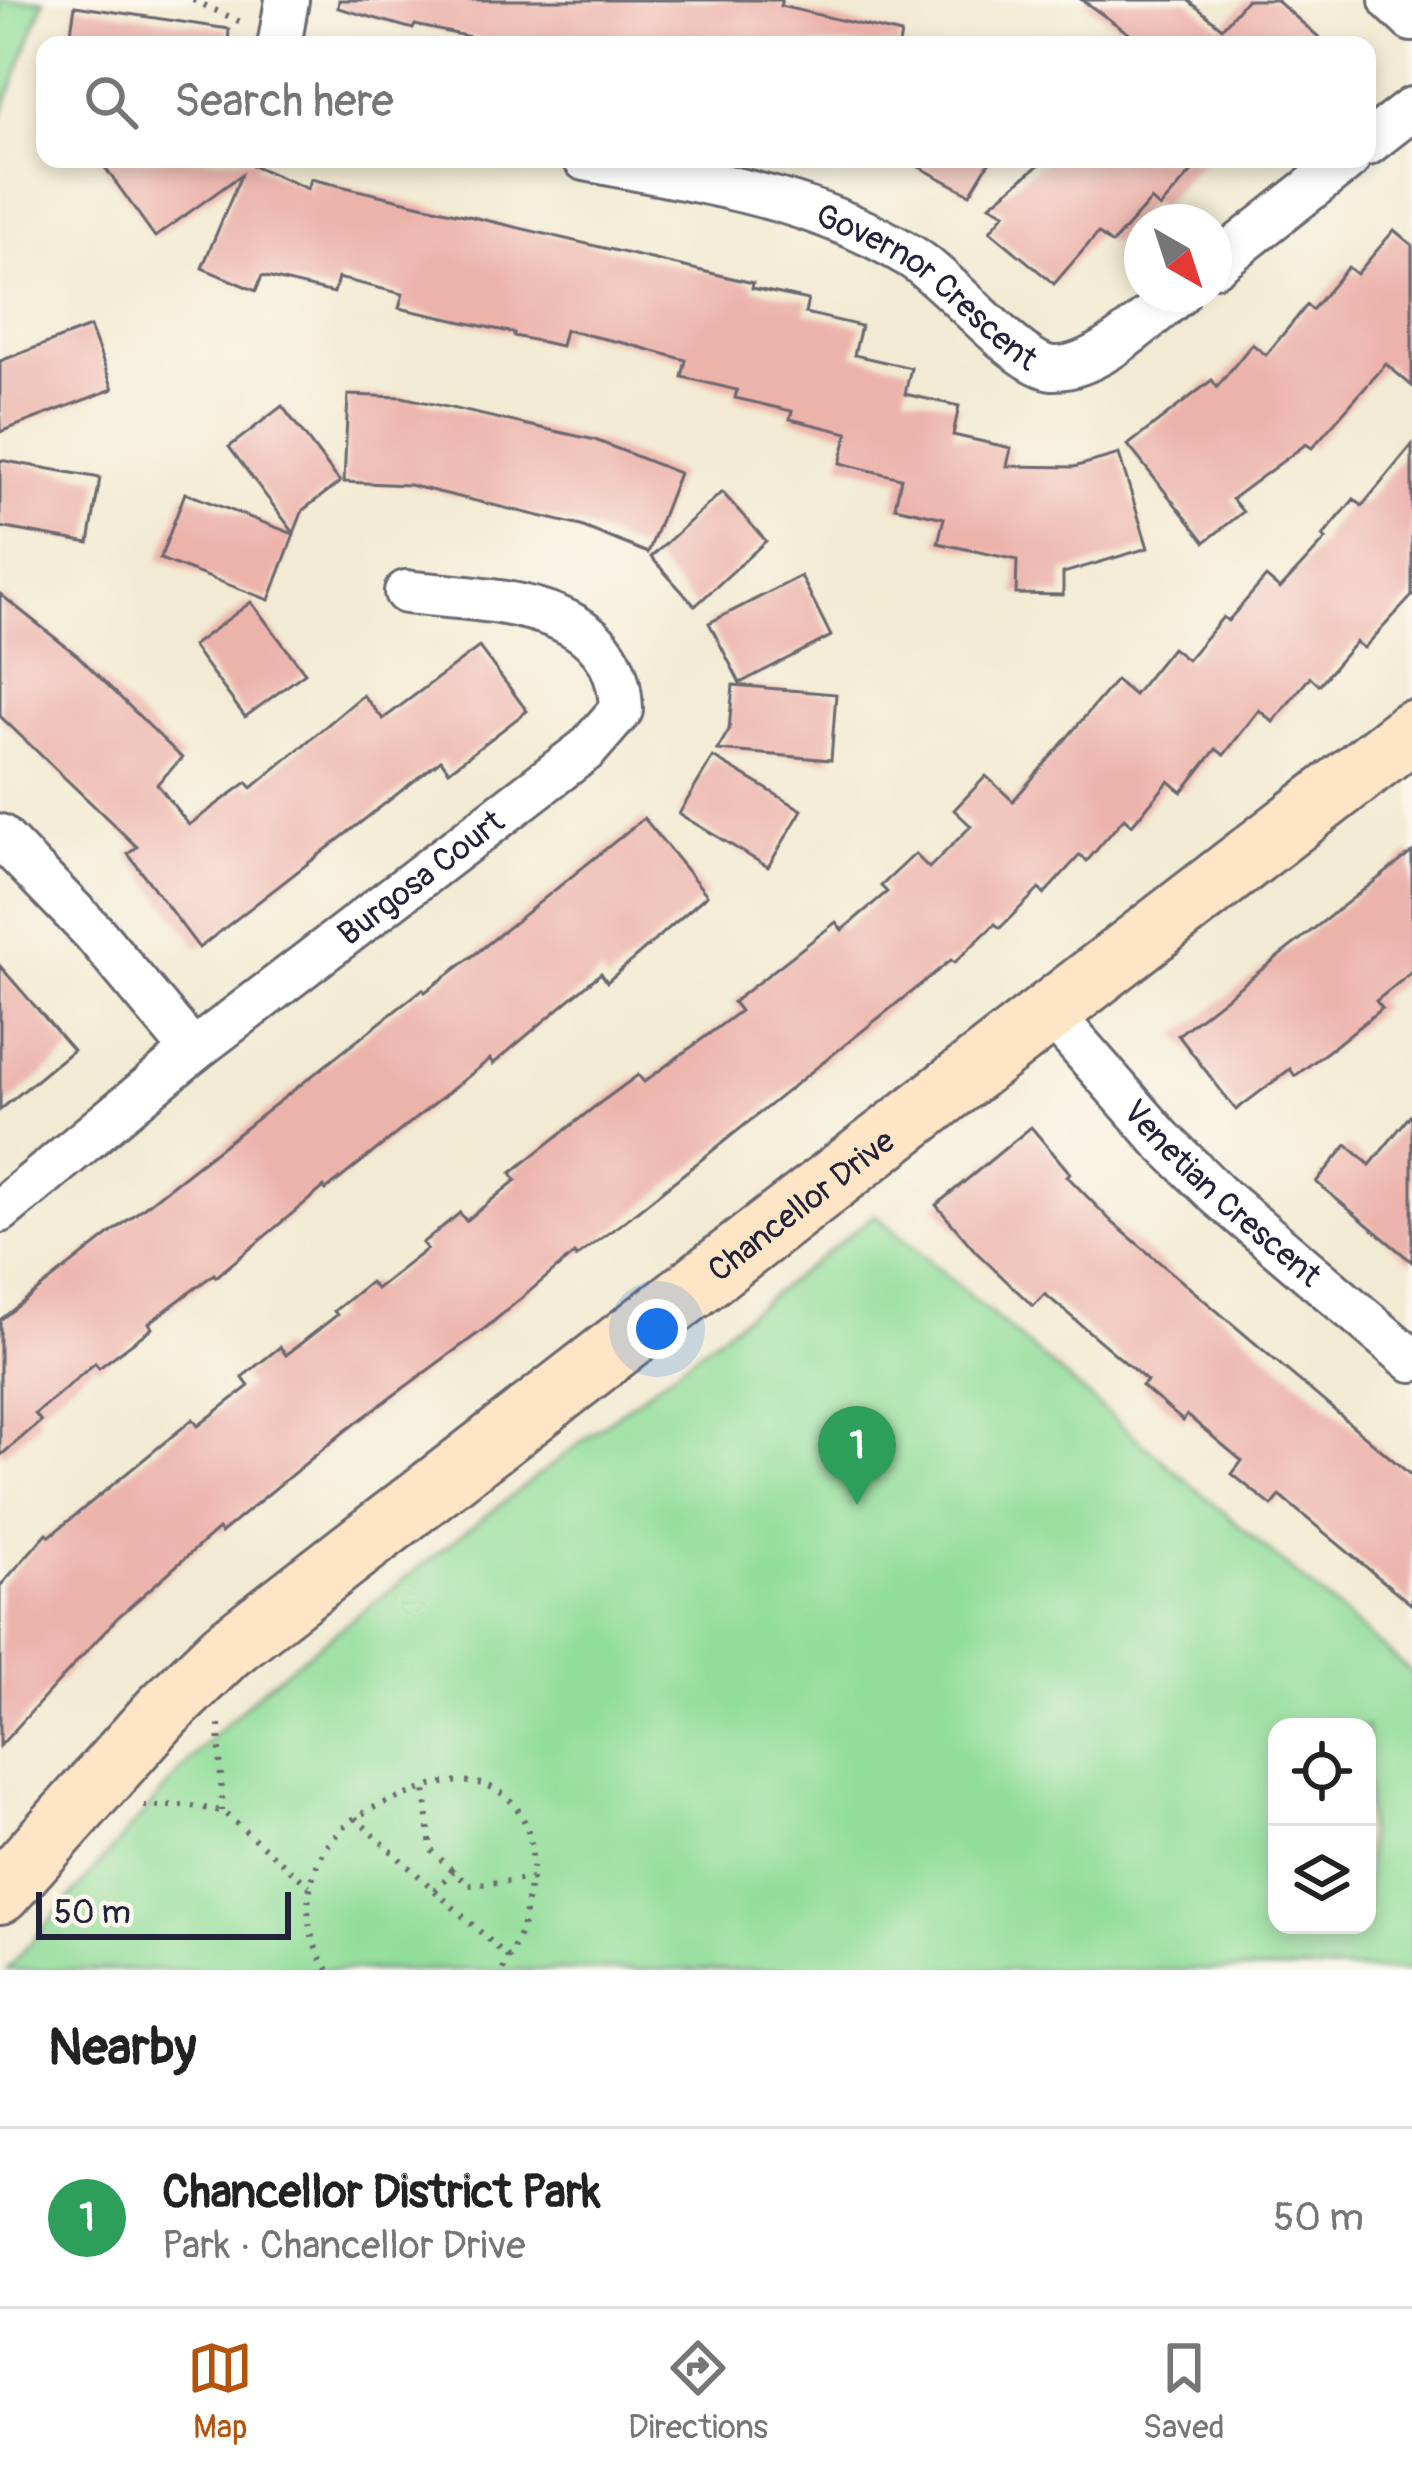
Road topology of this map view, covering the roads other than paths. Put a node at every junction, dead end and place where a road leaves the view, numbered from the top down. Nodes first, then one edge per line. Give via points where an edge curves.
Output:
1 (1390, 0) edge
2 (1412, 20) edge
3 (1412, 109) edge
4 (1376, 137) edge
5 (629, 168) edge
6 (1337, 168) edge
7 (1232, 251) edge
8 (1155, 312) edge
9 (406, 592) dead end
10 (1412, 731) edge
11 (0, 836) edge
12 (1049, 1010) junction
13 (193, 1051) junction
14 (0, 1211) edge
15 (1412, 1360) edge
16 (0, 1892) edge

1 - 2 street
3 - 4 street
5 - 8 street, Governor Crescent via 796,202 873,234 934,270 1016,350 1050,368 1079,364
6 - 7 street
9 - 13 street, Burgosa Court via 560,614 606,656 621,684 622,710 587,749
10 - 12 street, Chancellor Drive
11 - 13 street
12 - 15 street, Venetian Crescent via 1218,1196
12 - 16 street, Chancellor Drive via 226,1650
13 - 14 street, Burgosa Court

